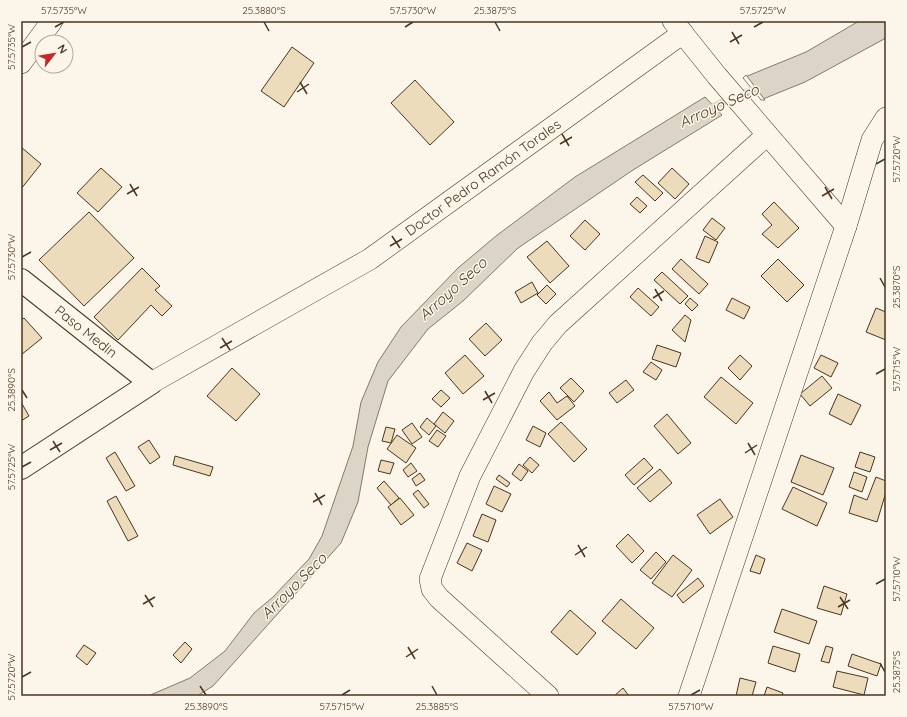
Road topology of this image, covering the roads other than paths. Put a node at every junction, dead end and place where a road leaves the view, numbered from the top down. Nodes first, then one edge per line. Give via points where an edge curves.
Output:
1 (52, 21) edge
2 (678, 27) edge
3 (21, 63) edge
4 (886, 118) edge
5 (767, 135) junction
6 (846, 226) junction
7 (21, 280) edge
8 (151, 383) junction
9 (21, 468) edge
10 (548, 696) edge
11 (689, 696) edge

1 - 3 street
2 - 5 street, Doctor Pedro Ramón Torales
2 - 8 street, Doctor Pedro Ramón Torales via 370,259
4 - 6 street via 872,140
5 - 6 street, Doctor Pedro Ramón Torales
5 - 10 street via 558,324 542,343 524,371 470,476 438,557 430,579 432,589 439,598
6 - 11 street
7 - 8 street, Paso Medin
8 - 9 street

